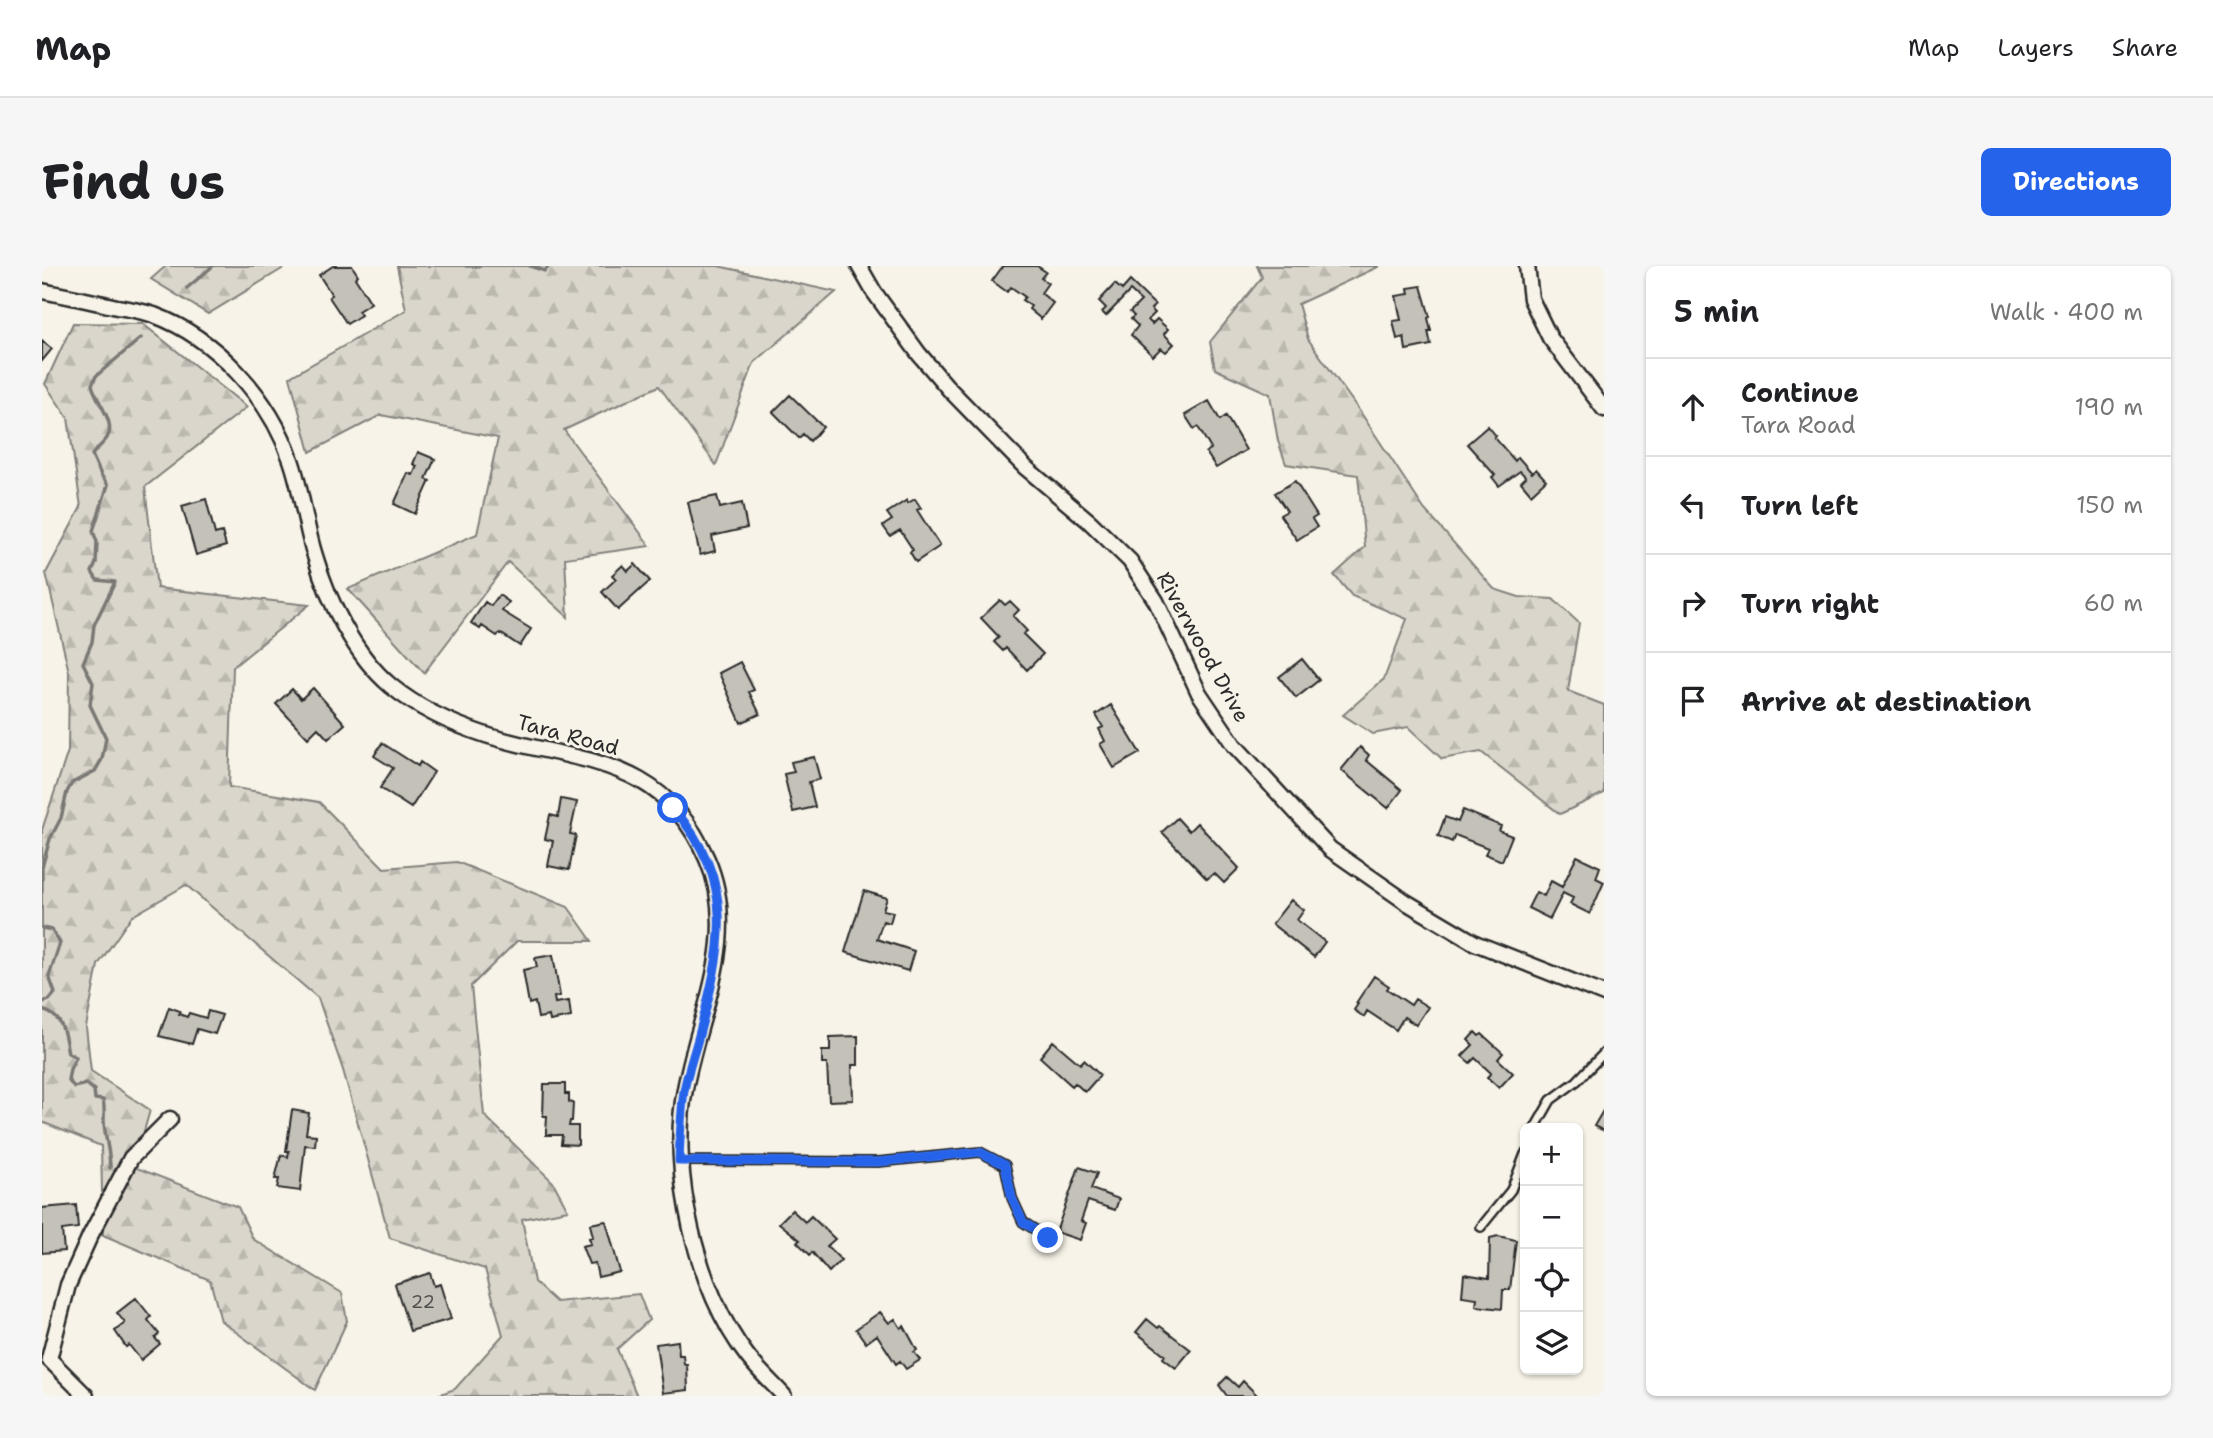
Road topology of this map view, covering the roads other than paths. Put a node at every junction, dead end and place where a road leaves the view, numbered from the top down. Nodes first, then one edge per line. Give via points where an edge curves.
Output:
1 (859, 266) edge
2 (1527, 266) edge
3 (42, 291) edge
4 (1604, 409) edge
5 (1604, 994) edge
6 (1604, 1053) edge
7 (170, 1119) dead end
8 (1538, 1123) edge
9 (679, 1161) junction
10 (1520, 1167) edge
11 (1481, 1227) dead end
12 (1048, 1238) dead end
13 (86, 1396) edge
14 (784, 1396) edge

1 - 5 street, Riverwood Drive via 949,390 1026,468 1130,561 1156,601 1199,692 1234,745 1330,849 1475,943
2 - 4 street via 1531,299 1550,338
3 - 9 street, Tara Road via 152,314 214,351 243,379 267,409 291,459 329,598 358,648 388,684 416,705 476,731 622,770 659,792 689,826 707,859 721,919 716,970 685,1090
6 - 8 lane via 1550,1100
7 - 13 street via 131,1158 68,1285 49,1359
9 - 12 lane via 878,1162 980,1152 1005,1165 1023,1222
9 - 14 street, Tara Road via 700,1262 719,1309 746,1355
10 - 11 lane via 1511,1190

